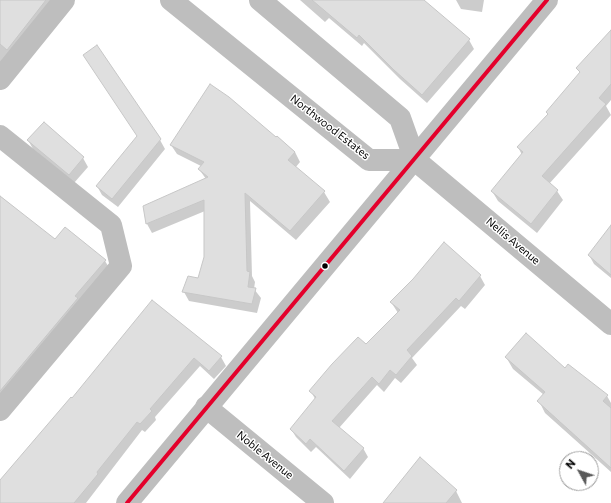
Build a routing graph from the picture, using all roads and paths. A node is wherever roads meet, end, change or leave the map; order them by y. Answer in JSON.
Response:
{"nodes":[{"id":1,"x":64,"y":0,"type":"edge"},
{"id":2,"x":171,"y":0,"type":"edge"},
{"id":3,"x":260,"y":0,"type":"edge"},
{"id":4,"x":547,"y":0,"type":"edge"},
{"id":5,"x":0,"y":78,"type":"edge"},
{"id":6,"x":0,"y":136,"type":"edge"},
{"id":7,"x":415,"y":160,"type":"junction"},
{"id":8,"x":611,"y":324,"type":"edge"},
{"id":9,"x":206,"y":407,"type":"junction"},
{"id":10,"x":0,"y":410,"type":"edge"},
{"id":11,"x":126,"y":503,"type":"edge"},
{"id":12,"x":323,"y":503,"type":"edge"}],
"edges":[{"from":1,"to":5,"type":"street"},
{"from":2,"to":7,"type":"street","name":"Northwood Estates"},
{"from":3,"to":7,"type":"street"},
{"from":4,"to":7,"type":"street"},
{"from":6,"to":10,"type":"street"},
{"from":7,"to":8,"type":"street","name":"Nellis Avenue"},
{"from":7,"to":9,"type":"street"},
{"from":9,"to":11,"type":"street"},
{"from":9,"to":12,"type":"street","name":"Noble Avenue"}]}
